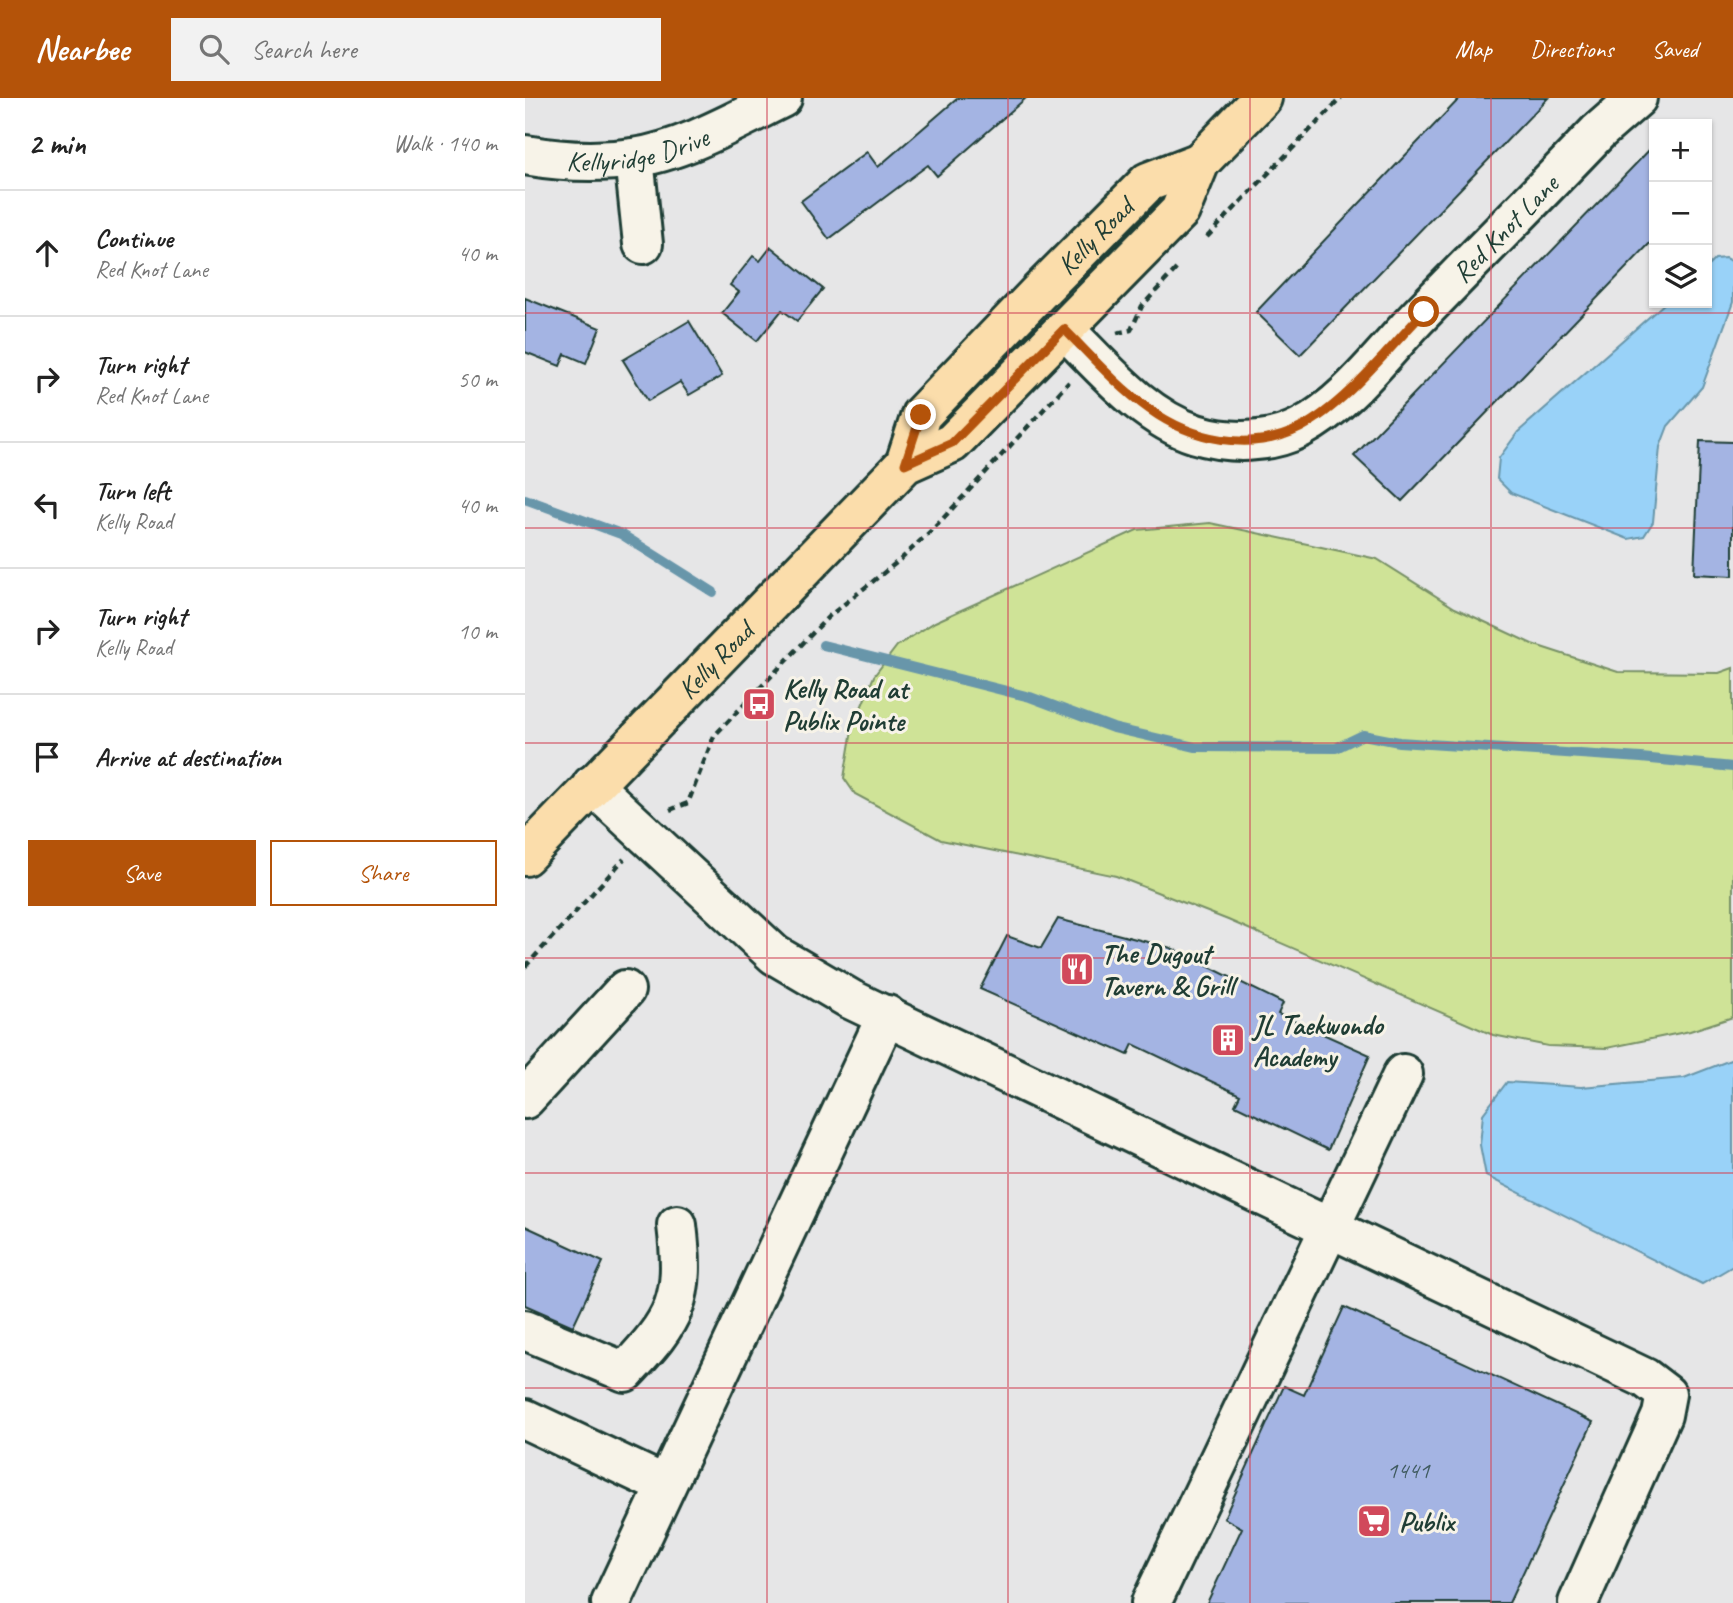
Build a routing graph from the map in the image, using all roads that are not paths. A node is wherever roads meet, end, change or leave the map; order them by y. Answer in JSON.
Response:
{"nodes":[{"id":1,"x":782,"y":98,"type":"edge"},
{"id":2,"x":1262,"y":98,"type":"edge"},
{"id":3,"x":1637,"y":98,"type":"edge"},
{"id":4,"x":525,"y":155,"type":"edge"},
{"id":5,"x":634,"y":158,"type":"junction"},
{"id":6,"x":1200,"y":162,"type":"junction"},
{"id":7,"x":643,"y":244,"type":"dead end"},
{"id":8,"x":1064,"y":329,"type":"junction"},
{"id":9,"x":905,"y":464,"type":"junction"},
{"id":10,"x":592,"y":785,"type":"junction"},
{"id":11,"x":525,"y":856,"type":"edge"},
{"id":12,"x":625,"y":990,"type":"dead end"},
{"id":13,"x":887,"y":1015,"type":"junction"},
{"id":14,"x":1403,"y":1074,"type":"dead end"},
{"id":15,"x":525,"y":1099,"type":"edge"},
{"id":16,"x":677,"y":1225,"type":"dead end"},
{"id":17,"x":1330,"y":1228,"type":"junction"},
{"id":18,"x":525,"y":1330,"type":"edge"},
{"id":19,"x":525,"y":1419,"type":"edge"},
{"id":20,"x":665,"y":1485,"type":"junction"},
{"id":21,"x":611,"y":1603,"type":"edge"},
{"id":22,"x":1151,"y":1603,"type":"edge"},
{"id":23,"x":1577,"y":1603,"type":"edge"}],
"edges":[{"from":1,"to":5,"type":"street","name":"Kellyridge Drive"},
{"from":2,"to":6,"type":"main road","name":"Kelly Road"},
{"from":3,"to":8,"type":"street","name":"Red Knot Lane"},
{"from":4,"to":5,"type":"street","name":"Kellyridge Drive"},
{"from":5,"to":7,"type":"street"},
{"from":6,"to":8,"type":"main road","name":"Kelly Road"},
{"from":6,"to":9,"type":"main road","name":"Kelly Road"},
{"from":8,"to":9,"type":"main road","name":"Kelly Road"},
{"from":9,"to":10,"type":"main road","name":"Kelly Road"},
{"from":10,"to":11,"type":"main road","name":"Kelly Road"},
{"from":10,"to":13,"type":"street"},
{"from":12,"to":15,"type":"street"},
{"from":13,"to":17,"type":"street"},
{"from":13,"to":20,"type":"street"},
{"from":14,"to":17,"type":"street"},
{"from":16,"to":18,"type":"street"},
{"from":17,"to":22,"type":"street"},
{"from":17,"to":23,"type":"street"},
{"from":19,"to":20,"type":"street"},
{"from":20,"to":21,"type":"street"}]}
